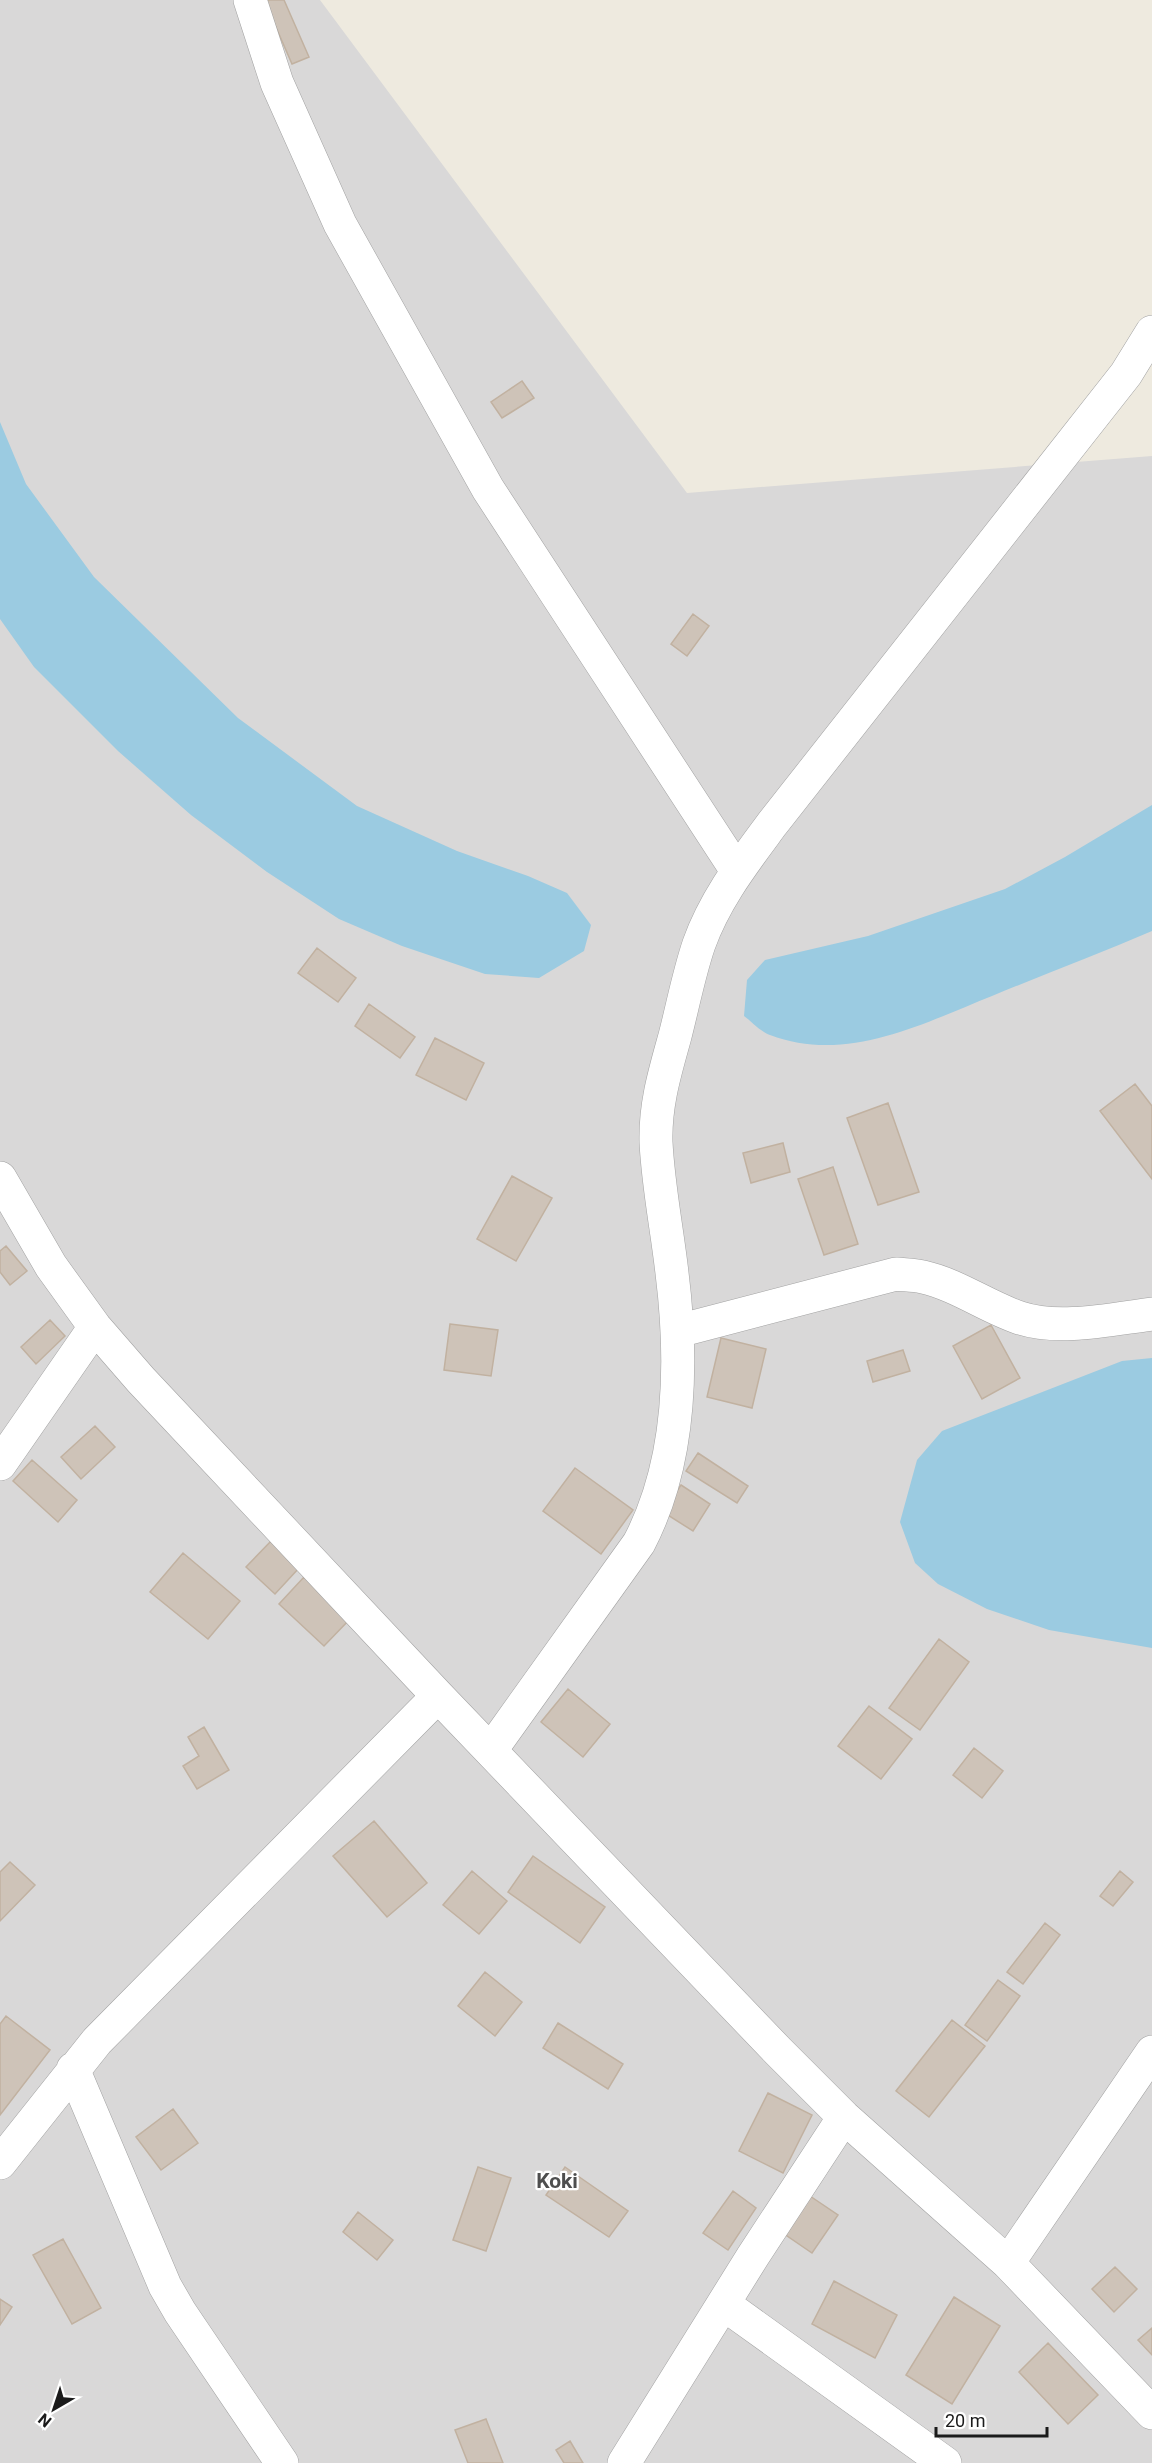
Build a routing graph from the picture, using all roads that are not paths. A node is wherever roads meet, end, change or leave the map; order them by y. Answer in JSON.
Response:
{"nodes":[{"id":1,"x":250,"y":0,"type":"edge"},
{"id":2,"x":1152,"y":332,"type":"edge"},
{"id":3,"x":737,"y":871,"type":"junction"},
{"id":4,"x":0,"y":1178,"type":"edge"},
{"id":5,"x":1152,"y":1314,"type":"edge"},
{"id":6,"x":95,"y":1327,"type":"junction"},
{"id":7,"x":678,"y":1331,"type":"junction"},
{"id":8,"x":0,"y":1464,"type":"edge"},
{"id":9,"x":438,"y":1696,"type":"junction"},
{"id":10,"x":491,"y":1750,"type":"junction"},
{"id":11,"x":1152,"y":2052,"type":"edge"},
{"id":12,"x":73,"y":2069,"type":"junction"},
{"id":13,"x":844,"y":2117,"type":"junction"},
{"id":14,"x":1,"y":2158,"type":"edge"},
{"id":15,"x":1008,"y":2263,"type":"junction"},
{"id":16,"x":725,"y":2305,"type":"junction"},
{"id":17,"x":1152,"y":2413,"type":"edge"},
{"id":18,"x":282,"y":2463,"type":"edge"},
{"id":19,"x":624,"y":2463,"type":"edge"},
{"id":20,"x":945,"y":2463,"type":"edge"}],
"edges":[{"from":1,"to":3,"type":"street"},
{"from":2,"to":3,"type":"street"},
{"from":3,"to":7,"type":"street"},
{"from":4,"to":6,"type":"street"},
{"from":5,"to":7,"type":"street"},
{"from":6,"to":8,"type":"street"},
{"from":6,"to":9,"type":"street"},
{"from":7,"to":10,"type":"street"},
{"from":9,"to":10,"type":"street"},
{"from":9,"to":12,"type":"street"},
{"from":10,"to":13,"type":"street"},
{"from":11,"to":15,"type":"street"},
{"from":12,"to":14,"type":"street"},
{"from":12,"to":18,"type":"street"},
{"from":13,"to":15,"type":"street"},
{"from":13,"to":16,"type":"street"},
{"from":15,"to":17,"type":"street"},
{"from":16,"to":19,"type":"street"},
{"from":16,"to":20,"type":"street"}]}
